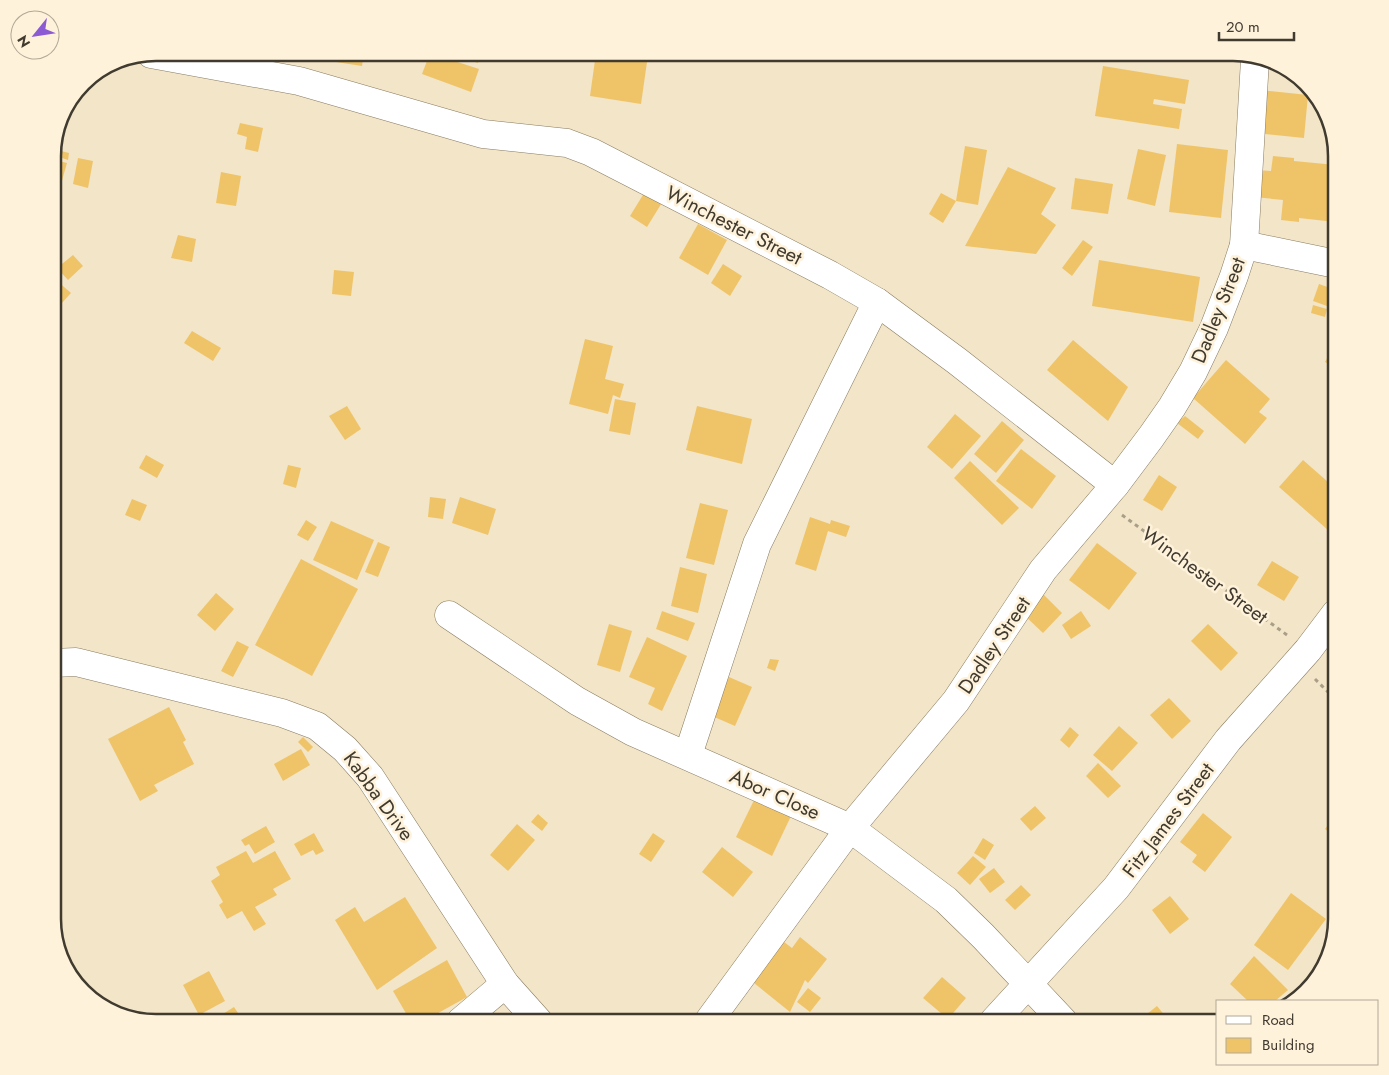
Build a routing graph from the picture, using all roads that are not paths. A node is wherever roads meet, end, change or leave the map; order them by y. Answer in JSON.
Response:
{"nodes":[{"id":1,"x":189,"y":61,"type":"edge"},
{"id":2,"x":1255,"y":64,"type":"edge"},
{"id":3,"x":1244,"y":245,"type":"junction"},
{"id":4,"x":1328,"y":262,"type":"edge"},
{"id":5,"x":877,"y":302,"type":"junction"},
{"id":6,"x":1108,"y":493,"type":"junction"},
{"id":7,"x":449,"y":615,"type":"dead end"},
{"id":8,"x":1328,"y":624,"type":"edge"},
{"id":9,"x":61,"y":663,"type":"edge"},
{"id":10,"x":688,"y":755,"type":"junction"},
{"id":11,"x":850,"y":828,"type":"junction"},
{"id":12,"x":505,"y":984,"type":"junction"},
{"id":13,"x":1027,"y":984,"type":"junction"},
{"id":14,"x":469,"y":1014,"type":"edge"},
{"id":15,"x":532,"y":1014,"type":"edge"},
{"id":16,"x":714,"y":1014,"type":"edge"},
{"id":17,"x":1000,"y":1014,"type":"edge"},
{"id":18,"x":1056,"y":1014,"type":"edge"}],
"edges":[{"from":1,"to":5,"type":"street","name":"Winchester Street"},
{"from":2,"to":3,"type":"street","name":"Dadley Street"},
{"from":3,"to":4,"type":"street"},
{"from":3,"to":6,"type":"street","name":"Dadley Street"},
{"from":5,"to":6,"type":"street","name":"Winchester Street"},
{"from":5,"to":10,"type":"street"},
{"from":6,"to":11,"type":"street","name":"Dadley Street"},
{"from":7,"to":10,"type":"street","name":"Abor Close"},
{"from":8,"to":13,"type":"street","name":"Fitz James Street"},
{"from":9,"to":12,"type":"street","name":"Kabba Drive"},
{"from":10,"to":11,"type":"street","name":"Abor Close"},
{"from":11,"to":13,"type":"street","name":"Abor Close"},
{"from":11,"to":16,"type":"street","name":"Dadley Street"},
{"from":12,"to":14,"type":"street"},
{"from":12,"to":15,"type":"street","name":"Kabba Drive"},
{"from":13,"to":17,"type":"street","name":"Fitz James Street"},
{"from":13,"to":18,"type":"street","name":"Abor Close"}]}
